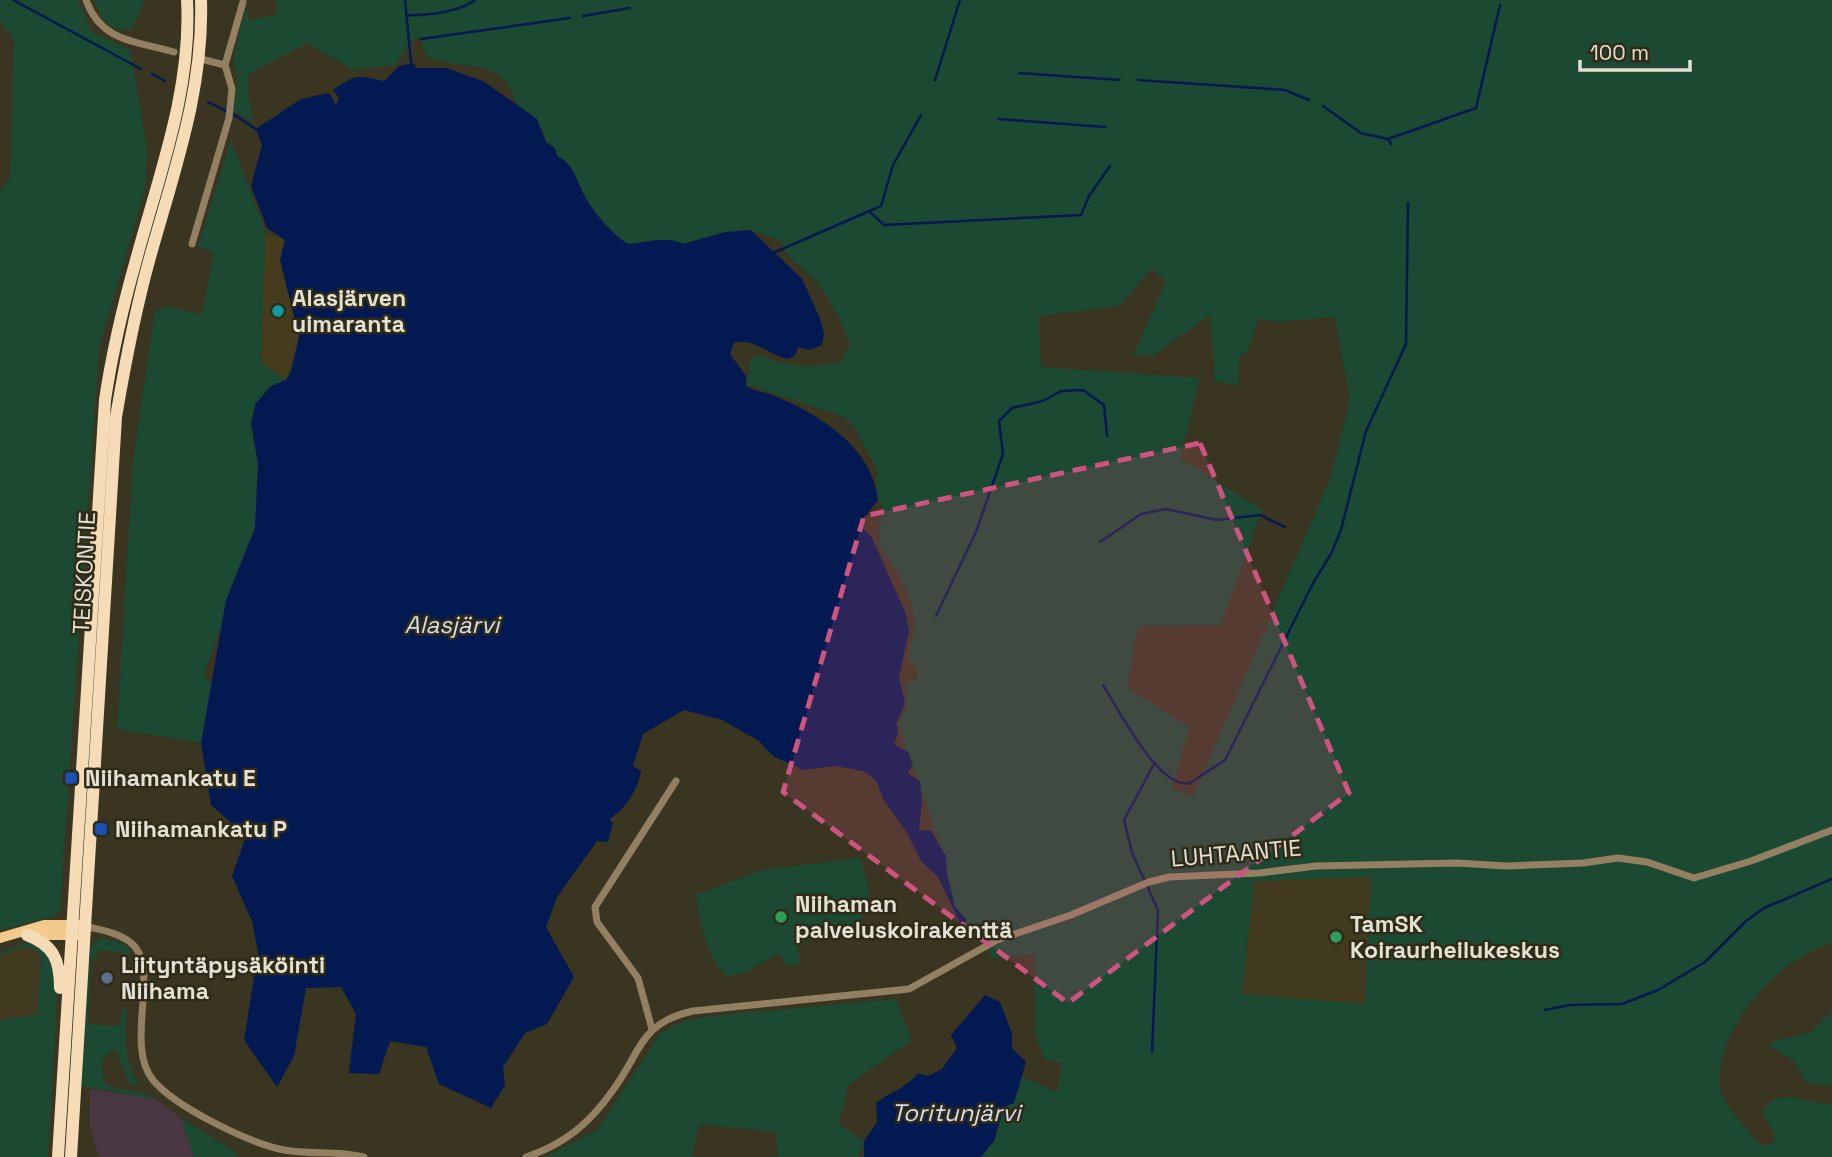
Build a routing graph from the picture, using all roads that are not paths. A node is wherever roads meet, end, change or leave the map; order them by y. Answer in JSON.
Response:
{"nodes":[{"id":1,"x":86,"y":0,"type":"edge"},
{"id":2,"x":187,"y":0,"type":"edge"},
{"id":3,"x":201,"y":0,"type":"edge"},
{"id":4,"x":243,"y":2,"type":"edge"},
{"id":5,"x":174,"y":52,"type":"dead end"},
{"id":6,"x":205,"y":60,"type":"dead end"},
{"id":7,"x":225,"y":65,"type":"junction"},
{"id":8,"x":192,"y":244,"type":"dead end"},
{"id":9,"x":676,"y":781,"type":"dead end"},
{"id":10,"x":1832,"y":830,"type":"edge"},
{"id":11,"x":78,"y":930,"type":"junction"},
{"id":12,"x":27,"y":935,"type":"junction"},
{"id":13,"x":2,"y":937,"type":"edge"},
{"id":14,"x":65,"y":1017,"type":"junction"},
{"id":15,"x":652,"y":1029,"type":"junction"},
{"id":16,"x":58,"y":1157,"type":"edge"},
{"id":17,"x":71,"y":1157,"type":"edge"},
{"id":18,"x":364,"y":1157,"type":"edge"},
{"id":19,"x":526,"y":1157,"type":"edge"}],
"edges":[{"from":1,"to":5,"type":"street"},
{"from":2,"to":11,"type":"highway","name":"TEISKONTIE"},
{"from":3,"to":11,"type":"highway","name":"TEISKONTIE"},
{"from":4,"to":7,"type":"street"},
{"from":6,"to":7,"type":"street"},
{"from":7,"to":8,"type":"street"},
{"from":9,"to":15,"type":"street"},
{"from":10,"to":15,"type":"street","name":"LUHTAANTIE"},
{"from":11,"to":12,"type":"main road"},
{"from":11,"to":13,"type":"main road"},
{"from":11,"to":14,"type":"highway","name":"TEISKONTIE"},
{"from":11,"to":17,"type":"highway","name":"TEISKONTIE"},
{"from":11,"to":18,"type":"street"},
{"from":12,"to":13,"type":"main road"},
{"from":12,"to":14,"type":"highway"},
{"from":14,"to":16,"type":"highway","name":"TEISKONTIE"},
{"from":15,"to":19,"type":"street"}]}
